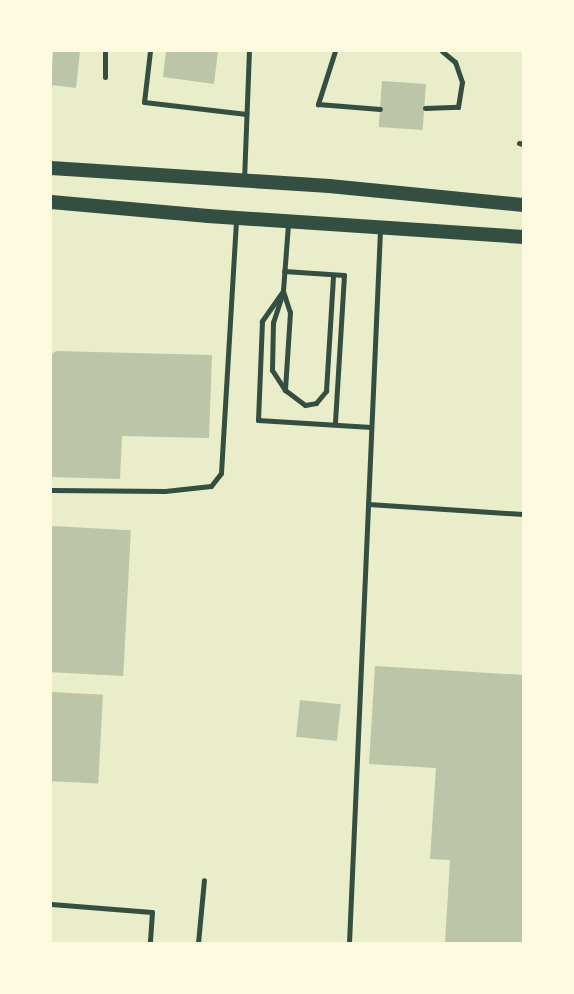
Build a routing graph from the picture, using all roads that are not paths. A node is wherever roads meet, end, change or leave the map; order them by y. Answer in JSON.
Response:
{"nodes":[{"id":1,"x":105,"y":51,"type":"edge"},
{"id":2,"x":150,"y":51,"type":"edge"},
{"id":3,"x":249,"y":51,"type":"edge"},
{"id":4,"x":335,"y":51,"type":"edge"},
{"id":5,"x":442,"y":51,"type":"edge"},
{"id":6,"x":105,"y":77,"type":"dead end"},
{"id":7,"x":425,"y":108,"type":"dead end"},
{"id":8,"x":380,"y":110,"type":"dead end"},
{"id":9,"x":246,"y":114,"type":"junction"},
{"id":10,"x":51,"y":167,"type":"edge"},
{"id":11,"x":244,"y":180,"type":"junction"},
{"id":12,"x":51,"y":202,"type":"edge"},
{"id":13,"x":523,"y":205,"type":"edge"},
{"id":14,"x":236,"y":218,"type":"junction"},
{"id":15,"x":288,"y":221,"type":"junction"},
{"id":16,"x":380,"y":226,"type":"junction"},
{"id":17,"x":523,"y":237,"type":"edge"},
{"id":18,"x":284,"y":271,"type":"junction"},
{"id":19,"x":333,"y":275,"type":"junction"},
{"id":20,"x":283,"y":291,"type":"junction"},
{"id":21,"x":285,"y":390,"type":"junction"},
{"id":22,"x":335,"y":424,"type":"junction"},
{"id":23,"x":371,"y":427,"type":"junction"},
{"id":24,"x":51,"y":490,"type":"edge"},
{"id":25,"x":368,"y":504,"type":"junction"},
{"id":26,"x":523,"y":514,"type":"edge"},
{"id":27,"x":204,"y":880,"type":"dead end"},
{"id":28,"x":51,"y":904,"type":"edge"},
{"id":29,"x":150,"y":943,"type":"edge"},
{"id":30,"x":198,"y":943,"type":"edge"},
{"id":31,"x":349,"y":943,"type":"edge"}],
"edges":[{"from":1,"to":6,"type":"lane"},
{"from":2,"to":9,"type":"lane"},
{"from":3,"to":9,"type":"lane"},
{"from":4,"to":8,"type":"lane"},
{"from":5,"to":7,"type":"lane"},
{"from":9,"to":11,"type":"lane"},
{"from":10,"to":11,"type":"main road"},
{"from":11,"to":13,"type":"main road"},
{"from":12,"to":14,"type":"main road"},
{"from":14,"to":15,"type":"main road"},
{"from":14,"to":24,"type":"lane"},
{"from":15,"to":16,"type":"main road"},
{"from":15,"to":18,"type":"lane"},
{"from":16,"to":17,"type":"main road"},
{"from":16,"to":23,"type":"lane"},
{"from":18,"to":19,"type":"lane"},
{"from":18,"to":20,"type":"lane"},
{"from":19,"to":21,"type":"lane"},
{"from":19,"to":22,"type":"lane"},
{"from":20,"to":21,"type":"lane"},
{"from":20,"to":21,"type":"lane"},
{"from":20,"to":22,"type":"lane"},
{"from":22,"to":23,"type":"lane"},
{"from":23,"to":25,"type":"lane"},
{"from":25,"to":26,"type":"lane"},
{"from":25,"to":31,"type":"lane"},
{"from":27,"to":30,"type":"lane"},
{"from":28,"to":29,"type":"lane"}]}
